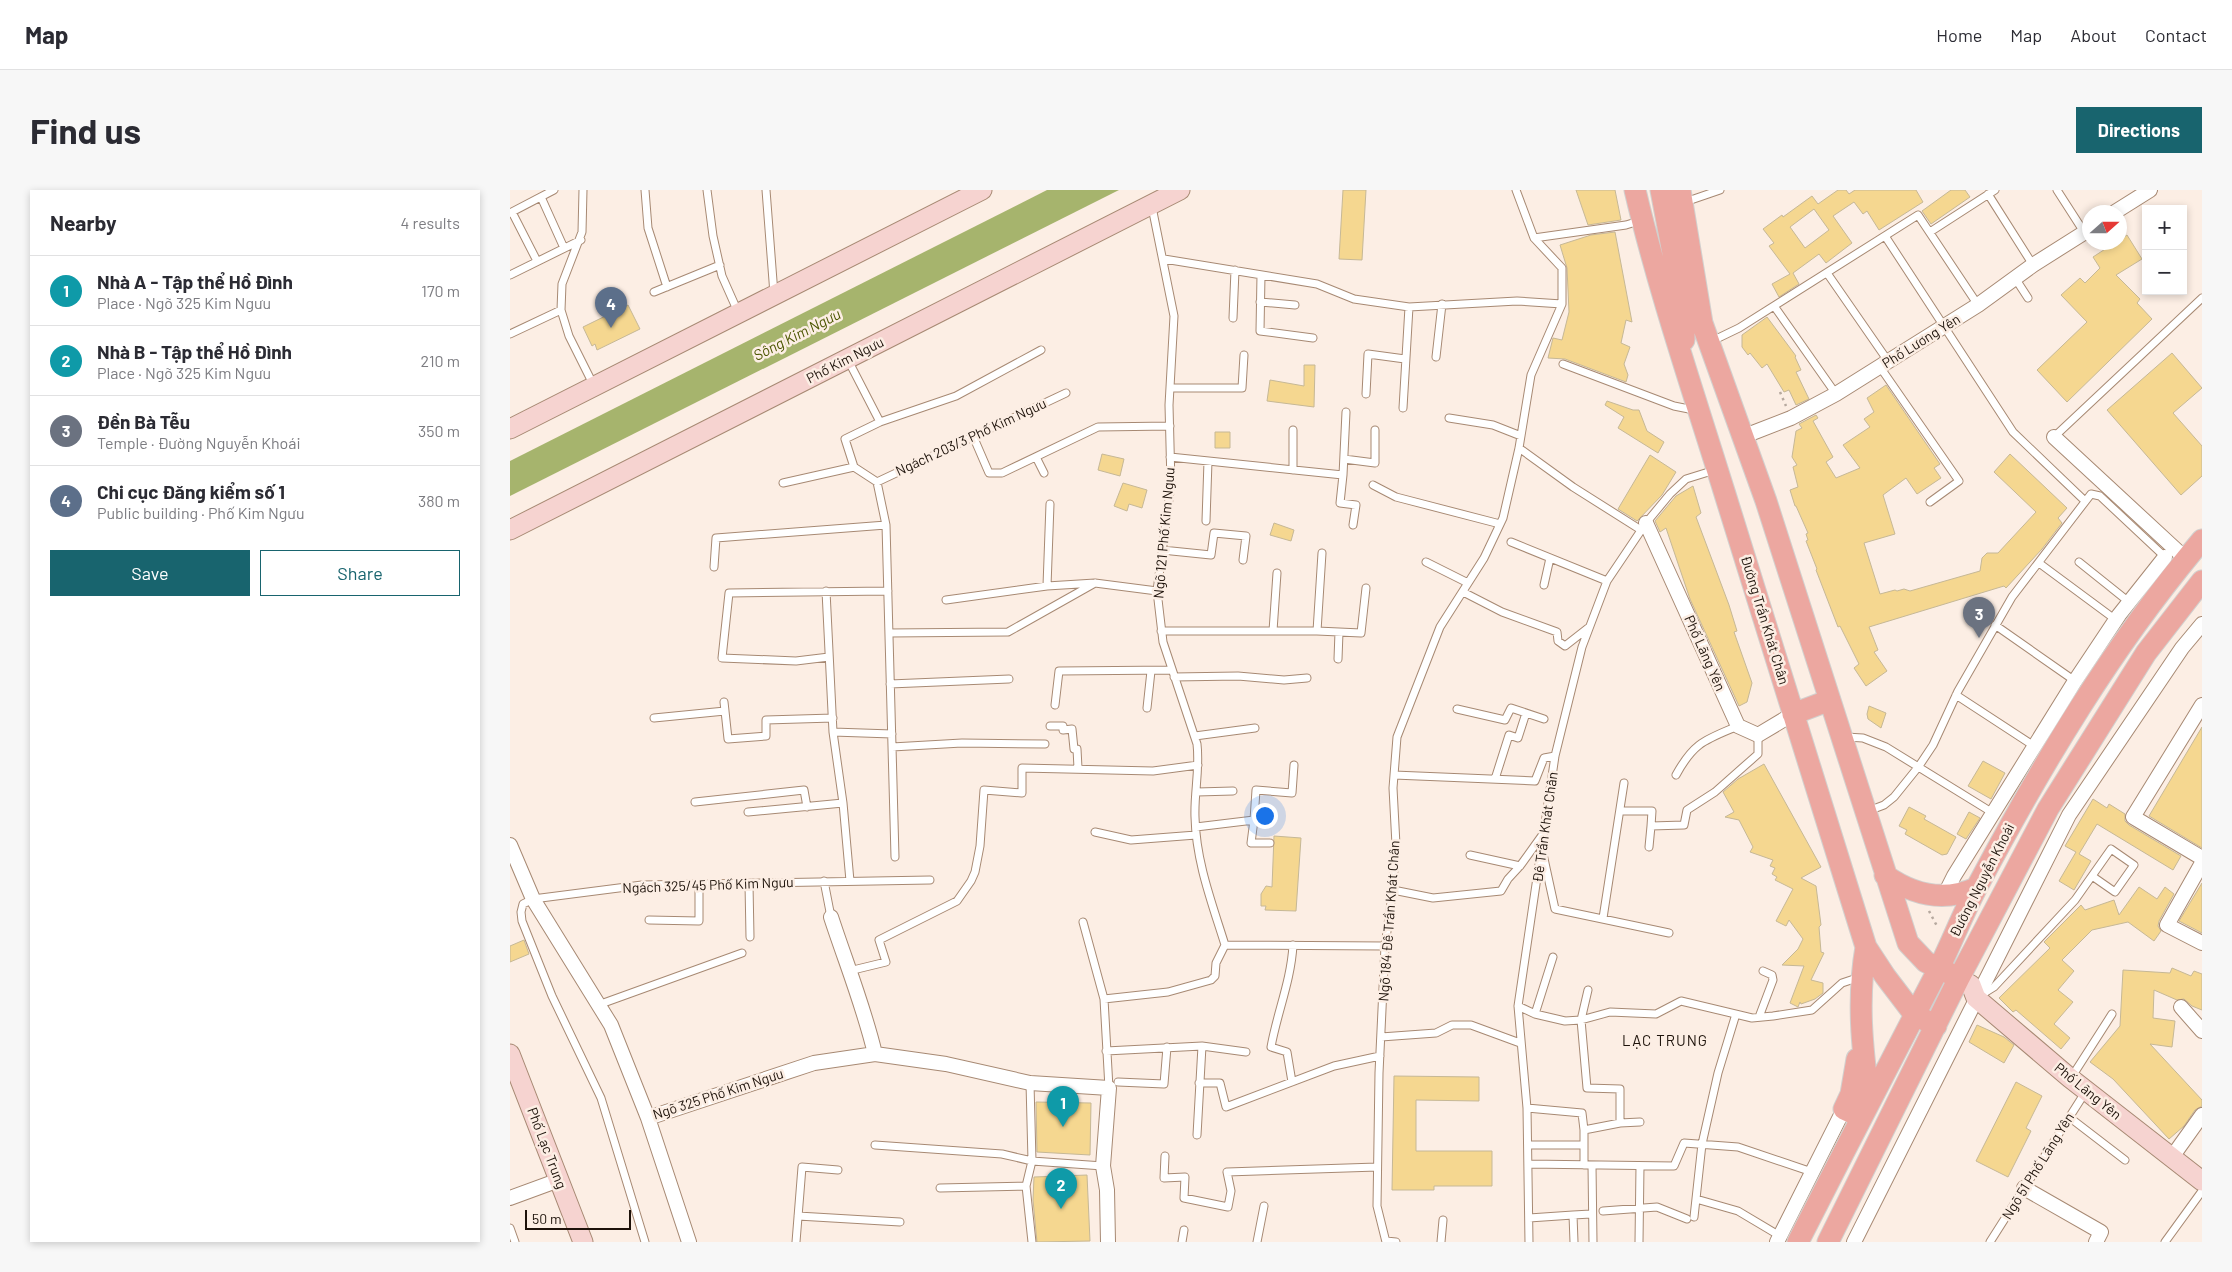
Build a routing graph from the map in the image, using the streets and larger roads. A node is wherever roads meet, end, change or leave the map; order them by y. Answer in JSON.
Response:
{"nodes":[{"id":1,"x":982,"y":190,"type":"edge"},
{"id":2,"x":1180,"y":190,"type":"edge"},
{"id":3,"x":1635,"y":190,"type":"edge"},
{"id":4,"x":1661,"y":190,"type":"edge"},
{"id":5,"x":2144,"y":192,"type":"edge"},
{"id":6,"x":1681,"y":196,"type":"edge"},
{"id":7,"x":2125,"y":205,"type":"edge"},
{"id":8,"x":2082,"y":234,"type":"edge"},
{"id":9,"x":1673,"y":249,"type":"junction"},
{"id":10,"x":1705,"y":332,"type":"junction"},
{"id":11,"x":1684,"y":362,"type":"junction"},
{"id":12,"x":510,"y":429,"type":"edge"},
{"id":13,"x":1742,"y":437,"type":"junction"},
{"id":14,"x":2054,"y":437,"type":"road end"},
{"id":15,"x":1643,"y":526,"type":"road end"},
{"id":16,"x":510,"y":530,"type":"edge"},
{"id":17,"x":2202,"y":540,"type":"edge"},
{"id":18,"x":2165,"y":557,"type":"road end"},
{"id":19,"x":2186,"y":559,"type":"junction"},
{"id":20,"x":2202,"y":581,"type":"edge"},
{"id":21,"x":2202,"y":624,"type":"edge"},
{"id":22,"x":1830,"y":700,"type":"junction"},
{"id":23,"x":2202,"y":705,"type":"edge"},
{"id":24,"x":1793,"y":714,"type":"junction"},
{"id":25,"x":510,"y":845,"type":"edge"},
{"id":26,"x":2202,"y":858,"type":"edge"},
{"id":27,"x":2202,"y":863,"type":"edge"},
{"id":28,"x":1885,"y":875,"type":"junction"},
{"id":29,"x":1976,"y":888,"type":"junction"},
{"id":30,"x":1944,"y":896,"type":"junction"},
{"id":31,"x":831,"y":917,"type":"road end"},
{"id":32,"x":2202,"y":943,"type":"edge"},
{"id":33,"x":1866,"y":947,"type":"junction"},
{"id":34,"x":1938,"y":969,"type":"junction"},
{"id":35,"x":1956,"y":985,"type":"junction"},
{"id":36,"x":1976,"y":998,"type":"junction"},
{"id":37,"x":2180,"y":1007,"type":"dead end"},
{"id":38,"x":1914,"y":1014,"type":"junction"},
{"id":39,"x":1936,"y":1026,"type":"junction"},
{"id":40,"x":2202,"y":1031,"type":"edge"},
{"id":41,"x":510,"y":1054,"type":"edge"},
{"id":42,"x":875,"y":1054,"type":"junction"},
{"id":43,"x":1858,"y":1109,"type":"junction"},
{"id":44,"x":2202,"y":1115,"type":"edge"},
{"id":45,"x":648,"y":1118,"type":"junction"},
{"id":46,"x":2172,"y":1157,"type":"junction"},
{"id":47,"x":559,"y":1180,"type":"junction"},
{"id":48,"x":2202,"y":1181,"type":"edge"},
{"id":49,"x":2024,"y":1188,"type":"road end"},
{"id":50,"x":510,"y":1198,"type":"edge"},
{"id":51,"x":1785,"y":1240,"type":"edge"},
{"id":52,"x":583,"y":1242,"type":"edge"},
{"id":53,"x":689,"y":1242,"type":"edge"},
{"id":54,"x":1108,"y":1242,"type":"edge"},
{"id":55,"x":1828,"y":1242,"type":"edge"},
{"id":56,"x":1854,"y":1242,"type":"edge"},
{"id":57,"x":2096,"y":1242,"type":"edge"}],
"edges":[{"from":1,"to":12,"type":"main road"},
{"from":2,"to":16,"type":"main road","name":"Phố Kim Ngưu"},
{"from":3,"to":11,"type":"main road","name":"Đường Trần Khát Chân"},
{"from":4,"to":9,"type":"main road"},
{"from":5,"to":7,"type":"street"},
{"from":6,"to":10,"type":"main road"},
{"from":8,"to":13,"type":"street","name":"Phố Lương Yên"},
{"from":9,"to":10,"type":"main road"},
{"from":9,"to":11,"type":"main road"},
{"from":10,"to":13,"type":"main road"},
{"from":11,"to":24,"type":"main road","name":"Đường Trần Khát Chân"},
{"from":13,"to":22,"type":"main road"},
{"from":14,"to":19,"type":"street"},
{"from":15,"to":24,"type":"street","name":"Phố Lãng Yên"},
{"from":17,"to":19,"type":"main road","name":"Đường Nguyễn Khoái"},
{"from":18,"to":30,"type":"street","name":"Đường Nguyễn Khoái"},
{"from":19,"to":29,"type":"main road","name":"Đường Nguyễn Khoái"},
{"from":20,"to":35,"type":"main road","name":"Đường Nguyễn Khoái"},
{"from":21,"to":36,"type":"street"},
{"from":22,"to":24,"type":"main road"},
{"from":22,"to":28,"type":"main road"},
{"from":23,"to":26,"type":"street"},
{"from":24,"to":33,"type":"main road","name":"Đường Trần Khát Chân"},
{"from":25,"to":45,"type":"street","name":"Ngõ 325 Phố Kim Ngưu"},
{"from":27,"to":32,"type":"street"},
{"from":28,"to":30,"type":"main road"},
{"from":28,"to":34,"type":"main road"},
{"from":29,"to":30,"type":"main road"},
{"from":29,"to":34,"type":"main road","name":"Đường Nguyễn Khoái"},
{"from":31,"to":42,"type":"street"},
{"from":33,"to":38,"type":"main road","name":"Đường Trần Khát Chân"},
{"from":33,"to":43,"type":"main road"},
{"from":34,"to":35,"type":"main road"},
{"from":34,"to":38,"type":"main road","name":"Đường Nguyễn Khoái"},
{"from":35,"to":36,"type":"main road","name":"Phố Lãng Yên"},
{"from":35,"to":39,"type":"main road","name":"Đường Nguyễn Khoái"},
{"from":36,"to":46,"type":"main road","name":"Phố Lãng Yên"},
{"from":36,"to":56,"type":"street"},
{"from":37,"to":40,"type":"street"},
{"from":38,"to":39,"type":"main road","name":"Đường Trần Khát Chân"},
{"from":38,"to":43,"type":"main road","name":"Đường Nguyễn Khoái"},
{"from":39,"to":55,"type":"main road","name":"Đường Nguyễn Khoái"},
{"from":41,"to":47,"type":"main road","name":"Phố Lạc Trung"},
{"from":42,"to":45,"type":"street","name":"Ngõ 325 Phố Kim Ngưu"},
{"from":42,"to":54,"type":"street","name":"Ngõ 325 Phố Kim Ngưu"},
{"from":43,"to":51,"type":"main road","name":"Đường Nguyễn Khoái"},
{"from":43,"to":51,"type":"street","name":"Đường Nguyễn Khoái"},
{"from":44,"to":46,"type":"street"},
{"from":45,"to":53,"type":"street"},
{"from":46,"to":48,"type":"main road","name":"Phố Lãng Yên"},
{"from":47,"to":50,"type":"street"},
{"from":47,"to":52,"type":"main road","name":"Phố Lạc Trung"},
{"from":49,"to":57,"type":"street"}]}
